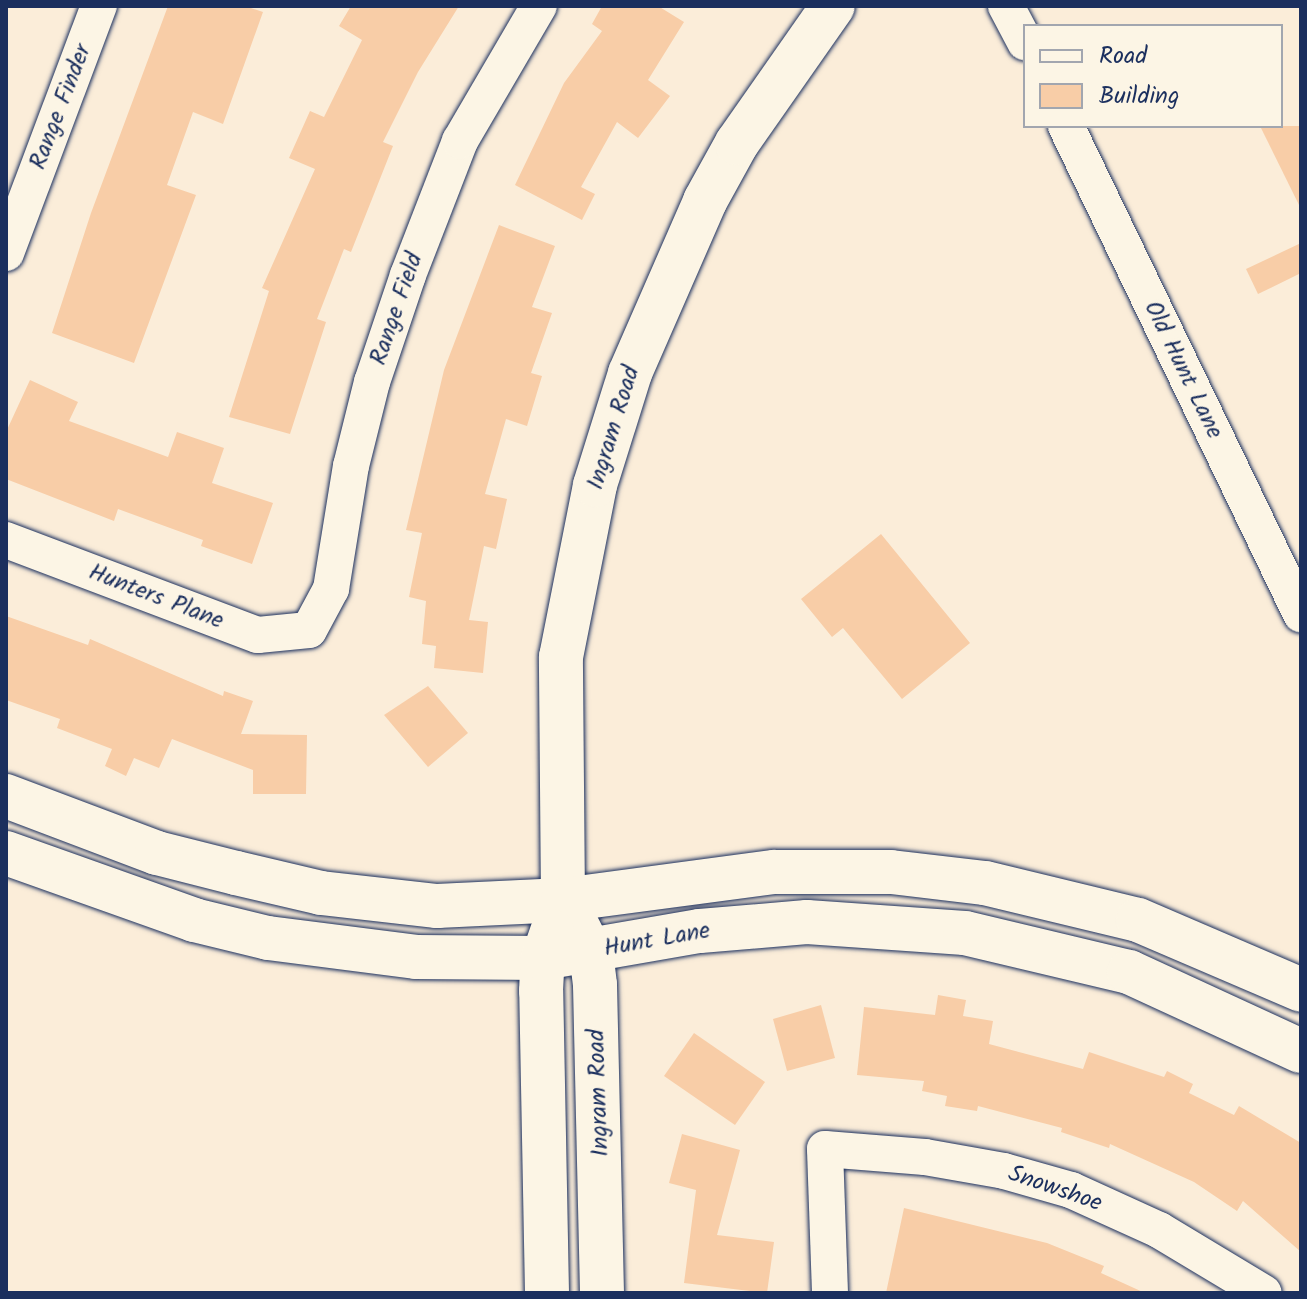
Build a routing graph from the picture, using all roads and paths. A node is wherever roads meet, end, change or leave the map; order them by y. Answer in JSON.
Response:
{"nodes":[{"id":1,"x":99,"y":6,"type":"edge"},
{"id":2,"x":539,"y":6,"type":"edge"},
{"id":3,"x":833,"y":6,"type":"edge"},
{"id":4,"x":1006,"y":6,"type":"edge"},
{"id":5,"x":1023,"y":38,"type":"edge"},
{"id":6,"x":1067,"y":128,"type":"edge"},
{"id":7,"x":6,"y":253,"type":"edge"},
{"id":8,"x":6,"y":540,"type":"edge"},
{"id":9,"x":1301,"y":614,"type":"edge"},
{"id":10,"x":309,"y":630,"type":"joint"},
{"id":11,"x":6,"y":796,"type":"edge"},
{"id":12,"x":6,"y":853,"type":"edge"},
{"id":13,"x":563,"y":900,"type":"junction"},
{"id":14,"x":591,"y":952,"type":"junction"},
{"id":15,"x":543,"y":958,"type":"junction"},
{"id":16,"x":1301,"y":990,"type":"edge"},
{"id":17,"x":1301,"y":1051,"type":"edge"},
{"id":18,"x":547,"y":1293,"type":"edge"},
{"id":19,"x":602,"y":1293,"type":"edge"},
{"id":20,"x":830,"y":1293,"type":"edge"},
{"id":21,"x":1264,"y":1293,"type":"edge"}],
"edges":[{"from":1,"to":7,"type":"street","name":"Range Finder"},
{"from":2,"to":10,"type":"street","name":"Range Field"},
{"from":3,"to":13,"type":"main road","name":"Ingram Road"},
{"from":4,"to":5,"type":"street"},
{"from":6,"to":9,"type":"street","name":"Old Hunt Lane"},
{"from":8,"to":10,"type":"street","name":"Hunters Plane"},
{"from":11,"to":13,"type":"main road"},
{"from":12,"to":15,"type":"main road","name":"Hunt Lane"},
{"from":13,"to":14,"type":"main road","name":"Ingram Road"},
{"from":13,"to":15,"type":"main road","name":"Ingram Road"},
{"from":13,"to":16,"type":"main road"},
{"from":14,"to":15,"type":"main road","name":"Hunt Lane"},
{"from":14,"to":17,"type":"main road","name":"Hunt Lane"},
{"from":14,"to":19,"type":"main road","name":"Ingram Road"},
{"from":15,"to":18,"type":"main road","name":"Ingram Road"},
{"from":20,"to":21,"type":"street","name":"Snowshoe"}]}
